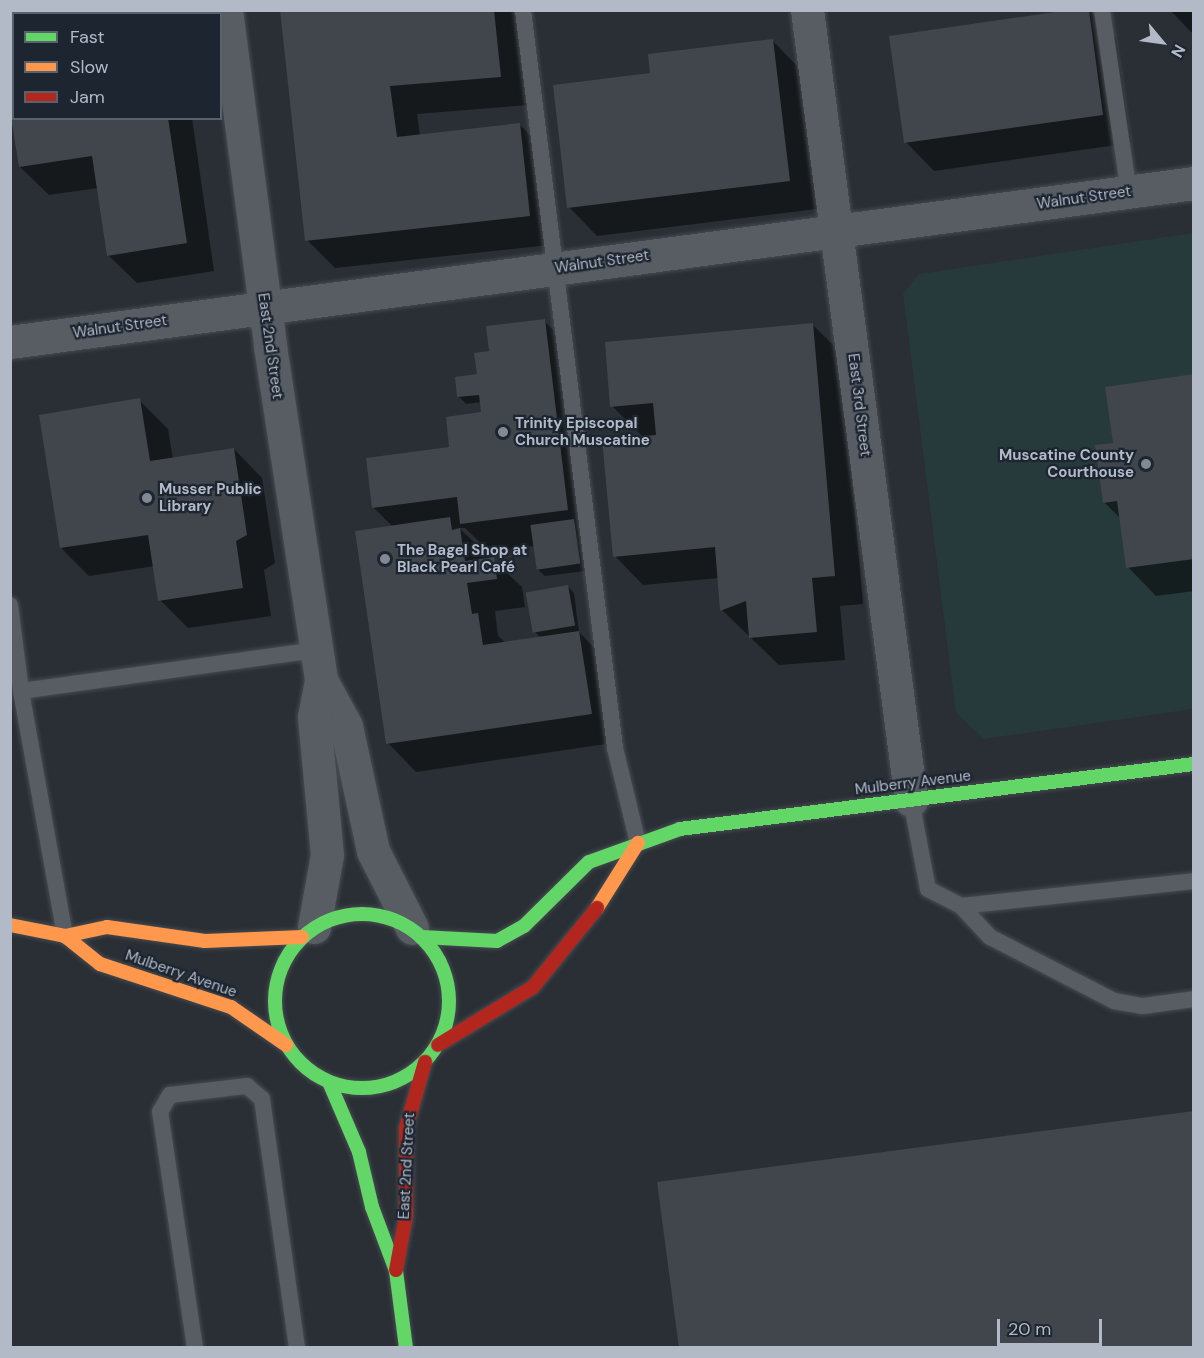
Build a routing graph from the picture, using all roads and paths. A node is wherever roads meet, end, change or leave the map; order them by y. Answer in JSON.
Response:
{"nodes":[{"id":1,"x":226,"y":10,"type":"edge"},
{"id":2,"x":524,"y":10,"type":"edge"},
{"id":3,"x":807,"y":10,"type":"edge"},
{"id":4,"x":1102,"y":10,"type":"edge"},
{"id":5,"x":1194,"y":183,"type":"edge"},
{"id":6,"x":1129,"y":192,"type":"junction"},
{"id":7,"x":837,"y":231,"type":"junction"},
{"id":8,"x":553,"y":269,"type":"junction"},
{"id":9,"x":265,"y":308,"type":"junction"},
{"id":10,"x":10,"y":342,"type":"edge"},
{"id":11,"x":10,"y":605,"type":"edge"},
{"id":12,"x":319,"y":665,"type":"junction"},
{"id":13,"x":21,"y":691,"type":"junction"},
{"id":14,"x":1194,"y":764,"type":"edge"},
{"id":15,"x":911,"y":800,"type":"junction"},
{"id":16,"x":638,"y":843,"type":"junction"},
{"id":17,"x":1194,"y":881,"type":"edge"},
{"id":18,"x":961,"y":906,"type":"junction"},
{"id":19,"x":10,"y":925,"type":"edge"},
{"id":20,"x":308,"y":932,"type":"junction"},
{"id":21,"x":417,"y":932,"type":"junction"},
{"id":22,"x":65,"y":936,"type":"junction"},
{"id":23,"x":1194,"y":999,"type":"edge"},
{"id":24,"x":438,"y":1044,"type":"junction"},
{"id":25,"x":286,"y":1045,"type":"junction"},
{"id":26,"x":425,"y":1062,"type":"junction"},
{"id":27,"x":329,"y":1082,"type":"junction"},
{"id":28,"x":396,"y":1271,"type":"junction"},
{"id":29,"x":195,"y":1347,"type":"edge"},
{"id":30,"x":297,"y":1347,"type":"edge"},
{"id":31,"x":406,"y":1347,"type":"edge"}],
"edges":[{"from":1,"to":9,"type":"street","name":"East 2nd Street"},
{"from":2,"to":8,"type":"lane"},
{"from":3,"to":7,"type":"street","name":"East 3rd Street"},
{"from":4,"to":6,"type":"lane"},
{"from":5,"to":6,"type":"street","name":"Walnut Street"},
{"from":6,"to":7,"type":"street","name":"Walnut Street"},
{"from":7,"to":8,"type":"street","name":"Walnut Street"},
{"from":7,"to":15,"type":"street","name":"East 3rd Street"},
{"from":8,"to":9,"type":"street","name":"Walnut Street"},
{"from":8,"to":16,"type":"lane"},
{"from":9,"to":10,"type":"street","name":"Walnut Street"},
{"from":9,"to":12,"type":"street","name":"East 2nd Street"},
{"from":11,"to":13,"type":"lane"},
{"from":12,"to":13,"type":"lane"},
{"from":12,"to":20,"type":"street","name":"East 2nd Street"},
{"from":12,"to":21,"type":"street","name":"East 2nd Street"},
{"from":13,"to":22,"type":"lane"},
{"from":14,"to":15,"type":"main road","name":"Mulberry Avenue"},
{"from":15,"to":16,"type":"main road","name":"Mulberry Avenue"},
{"from":15,"to":18,"type":"lane"},
{"from":16,"to":21,"type":"main road","name":"Mulberry Avenue"},
{"from":16,"to":24,"type":"main road"},
{"from":17,"to":18,"type":"lane"},
{"from":18,"to":23,"type":"lane"},
{"from":19,"to":22,"type":"main road","name":"Mulberry Avenue"},
{"from":20,"to":21,"type":"main road"},
{"from":20,"to":22,"type":"main road","name":"Mulberry Avenue"},
{"from":20,"to":25,"type":"main road"},
{"from":21,"to":24,"type":"main road"},
{"from":22,"to":25,"type":"main road","name":"Mulberry Avenue"},
{"from":24,"to":26,"type":"main road"},
{"from":25,"to":27,"type":"main road"},
{"from":26,"to":27,"type":"main road"},
{"from":26,"to":28,"type":"main road","name":"East 2nd Street"},
{"from":27,"to":28,"type":"main road","name":"East 2nd Street"},
{"from":28,"to":31,"type":"main road","name":"East 2nd Street"},
{"from":29,"to":30,"type":"lane"}]}
